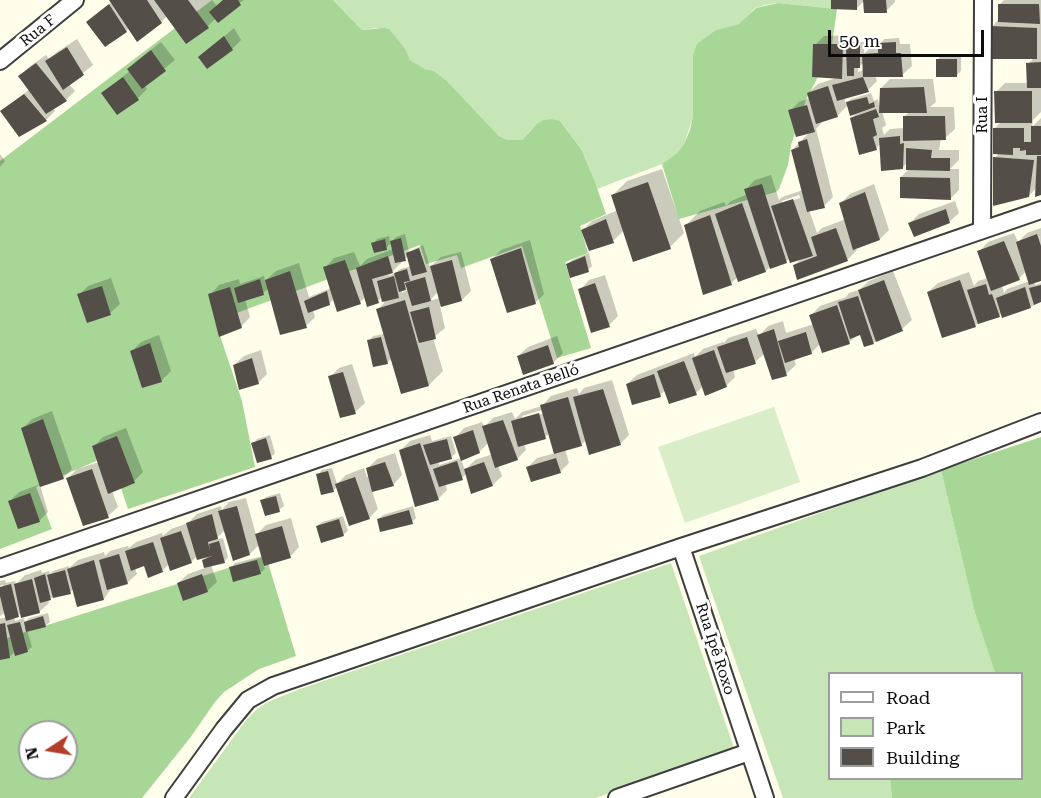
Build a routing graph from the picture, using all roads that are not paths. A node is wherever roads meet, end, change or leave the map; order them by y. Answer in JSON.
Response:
{"nodes":[{"id":1,"x":75,"y":0,"type":"edge"},
{"id":2,"x":983,"y":0,"type":"edge"},
{"id":3,"x":0,"y":61,"type":"edge"},
{"id":4,"x":1041,"y":210,"type":"edge"},
{"id":5,"x":982,"y":230,"type":"junction"},
{"id":6,"x":1041,"y":422,"type":"edge"},
{"id":7,"x":681,"y":547,"type":"junction"},
{"id":8,"x":0,"y":568,"type":"edge"},
{"id":9,"x":749,"y":752,"type":"junction"},
{"id":10,"x":174,"y":798,"type":"edge"},
{"id":11,"x":617,"y":798,"type":"edge"},
{"id":12,"x":765,"y":798,"type":"edge"}],
"edges":[{"from":1,"to":3,"type":"street","name":"Rua F"},
{"from":2,"to":5,"type":"street","name":"Rua I"},
{"from":4,"to":5,"type":"street","name":"Rua Renata Belló"},
{"from":5,"to":8,"type":"street","name":"Rua Renata Belló"},
{"from":6,"to":7,"type":"street"},
{"from":7,"to":9,"type":"street","name":"Rua Ipê Roxo"},
{"from":7,"to":10,"type":"street"},
{"from":9,"to":11,"type":"street"},
{"from":9,"to":12,"type":"street","name":"Rua Ipê Roxo"}]}
